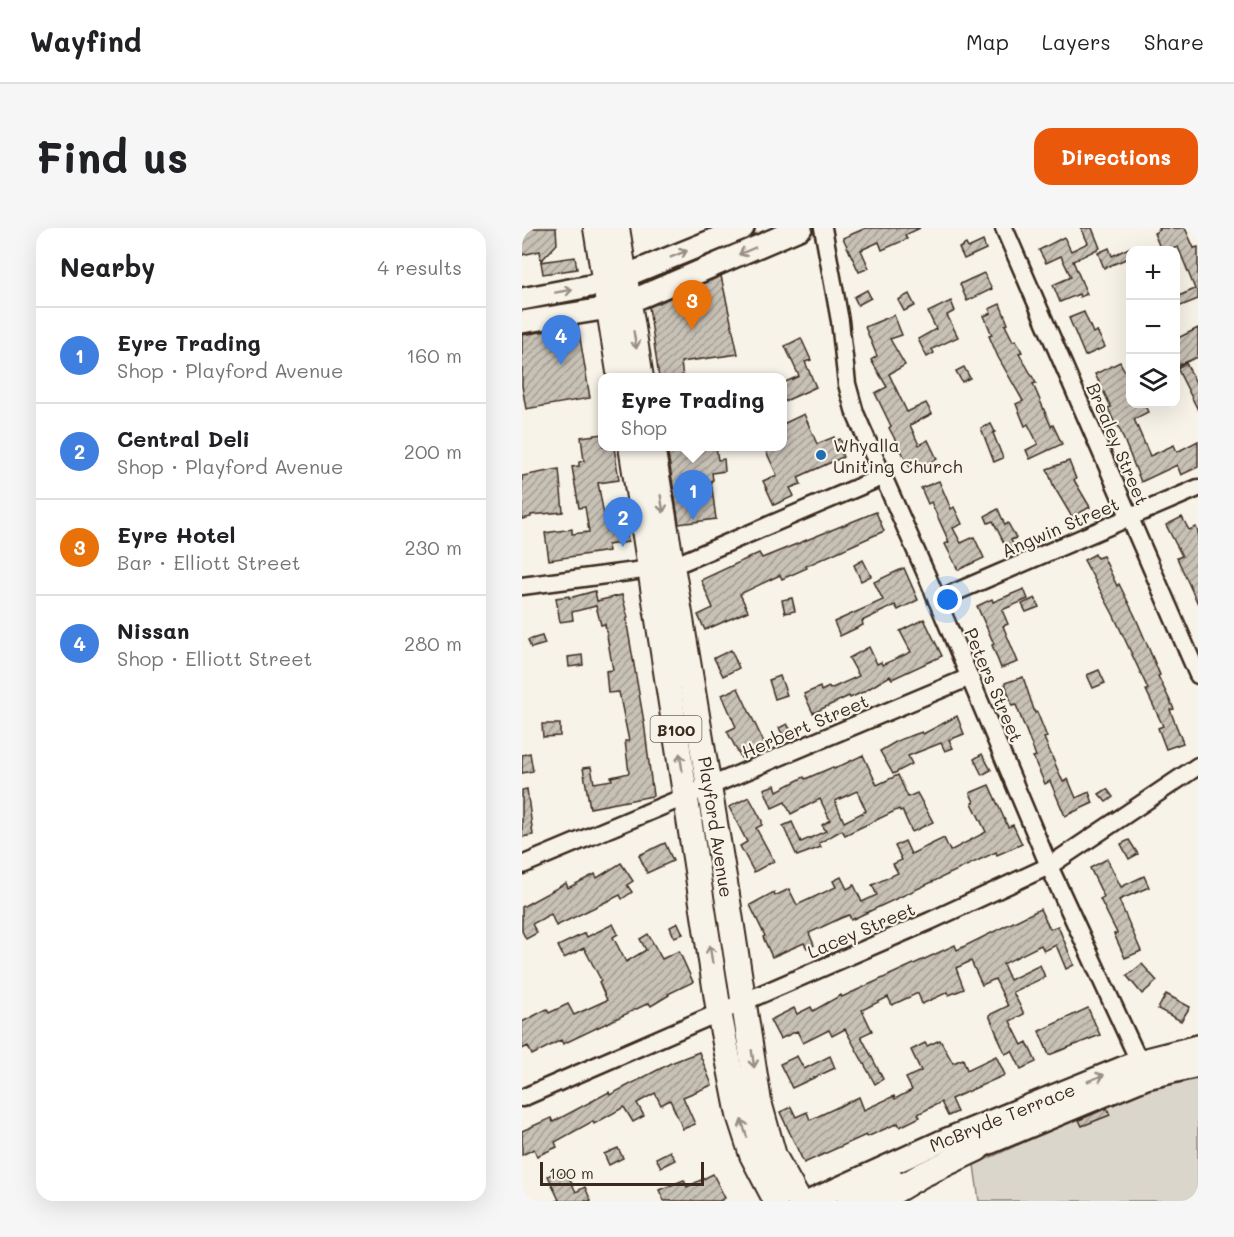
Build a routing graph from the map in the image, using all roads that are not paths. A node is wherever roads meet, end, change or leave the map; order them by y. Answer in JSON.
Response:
{"nodes":[{"id":1,"x":596,"y":228,"type":"edge"},
{"id":2,"x":617,"y":228,"type":"edge"},
{"id":3,"x":743,"y":228,"type":"edge"},
{"id":4,"x":801,"y":228,"type":"edge"},
{"id":5,"x":823,"y":228,"type":"edge"},
{"id":6,"x":1004,"y":228,"type":"edge"},
{"id":7,"x":615,"y":279,"type":"junction"},
{"id":8,"x":522,"y":299,"type":"edge"},
{"id":9,"x":619,"y":305,"type":"junction"},
{"id":10,"x":522,"y":322,"type":"edge"},
{"id":11,"x":620,"y":373,"type":"edge"},
{"id":12,"x":639,"y":373,"type":"edge"},
{"id":13,"x":632,"y":451,"type":"edge"},
{"id":14,"x":652,"y":451,"type":"edge"},
{"id":15,"x":882,"y":477,"type":"junction"},
{"id":16,"x":1198,"y":488,"type":"edge"},
{"id":17,"x":1130,"y":519,"type":"junction"},
{"id":18,"x":661,"y":567,"type":"junction"},
{"id":19,"x":522,"y":586,"type":"edge"},
{"id":20,"x":937,"y":600,"type":"junction"},
{"id":21,"x":1198,"y":675,"type":"edge"},
{"id":22,"x":970,"y":677,"type":"junction"},
{"id":23,"x":1198,"y":766,"type":"edge"},
{"id":24,"x":710,"y":787,"type":"junction"},
{"id":25,"x":687,"y":796,"type":"junction"},
{"id":26,"x":522,"y":866,"type":"edge"},
{"id":27,"x":1049,"y":866,"type":"junction"},
{"id":28,"x":744,"y":1001,"type":"junction"},
{"id":29,"x":720,"y":1012,"type":"junction"},
{"id":30,"x":1198,"y":1046,"type":"edge"},
{"id":31,"x":1198,"y":1066,"type":"edge"},
{"id":32,"x":1143,"y":1069,"type":"junction"},
{"id":33,"x":522,"y":1098,"type":"edge"},
{"id":34,"x":763,"y":1116,"type":"junction"},
{"id":35,"x":1002,"y":1138,"type":"junction"},
{"id":36,"x":940,"y":1142,"type":"junction"},
{"id":37,"x":977,"y":1149,"type":"junction"},
{"id":38,"x":752,"y":1155,"type":"junction"},
{"id":39,"x":882,"y":1168,"type":"junction"},
{"id":40,"x":757,"y":1201,"type":"edge"},
{"id":41,"x":776,"y":1201,"type":"edge"},
{"id":42,"x":799,"y":1201,"type":"edge"},
{"id":43,"x":810,"y":1201,"type":"edge"},
{"id":44,"x":849,"y":1201,"type":"edge"},
{"id":45,"x":878,"y":1201,"type":"edge"}],
"edges":[{"from":1,"to":7,"type":"highway"},
{"from":2,"to":7,"type":"highway"},
{"from":7,"to":3,"type":"main road","one_way":true},
{"from":4,"to":9,"type":"main road","one_way":true},
{"from":5,"to":15,"type":"street","name":"Peters Street"},
{"from":6,"to":17,"type":"street","name":"Brealey Street"},
{"from":8,"to":7,"type":"main road","one_way":true},
{"from":7,"to":9,"type":"highway"},
{"from":9,"to":10,"type":"main road"},
{"from":9,"to":11,"type":"highway"},
{"from":9,"to":12,"type":"highway","one_way":true},
{"from":13,"to":18,"type":"highway","name":"Playford Avenue","number":"B100"},
{"from":14,"to":18,"type":"highway","name":"Playford Avenue","number":"B100","one_way":true},
{"from":15,"to":18,"type":"street"},
{"from":15,"to":20,"type":"street","name":"Peters Street"},
{"from":16,"to":17,"type":"street","name":"Angwin Street"},
{"from":17,"to":20,"type":"street","name":"Angwin Street"},
{"from":17,"to":21,"type":"street","name":"Brealey Street"},
{"from":18,"to":19,"type":"street"},
{"from":18,"to":24,"type":"highway","name":"Playford Avenue","number":"B100"},
{"from":25,"to":18,"type":"highway","name":"Playford Avenue","number":"B100","one_way":true},
{"from":20,"to":22,"type":"street","name":"Peters Street"},
{"from":22,"to":24,"type":"street","name":"Herbert Street"},
{"from":22,"to":27,"type":"street","name":"Peters Street"},
{"from":23,"to":27,"type":"street","name":"Lacey Street"},
{"from":24,"to":25,"type":"street","name":"Herbert Street"},
{"from":24,"to":28,"type":"highway","name":"Playford Avenue","number":"B100"},
{"from":25,"to":26,"type":"street","name":"Herbert Street"},
{"from":29,"to":25,"type":"highway","name":"Playford Avenue","number":"B100","one_way":true},
{"from":27,"to":28,"type":"street","name":"Lacey Street"},
{"from":27,"to":32,"type":"street","name":"Peters Street"},
{"from":28,"to":29,"type":"street","name":"Lacey Street"},
{"from":28,"to":34,"type":"highway","name":"Playford Avenue","number":"B100","one_way":true},
{"from":29,"to":33,"type":"street","name":"Lacey Street"},
{"from":38,"to":29,"type":"highway","name":"Playford Avenue","number":"B100","one_way":true},
{"from":30,"to":32,"type":"main road","name":"McBryde Terrace"},
{"from":31,"to":32,"type":"main road","name":"McBryde Terrace"},
{"from":32,"to":35,"type":"main road","name":"McBryde Terrace"},
{"from":36,"to":32,"type":"main road","name":"McBryde Terrace","one_way":true},
{"from":34,"to":39,"type":"main road"},
{"from":34,"to":42,"type":"highway","name":"Playford Avenue","number":"B100"},
{"from":35,"to":36,"type":"main road"},
{"from":35,"to":37,"type":"main road","name":"McBryde Terrace"},
{"from":36,"to":39,"type":"main road","name":"McBryde Terrace"},
{"from":37,"to":44,"type":"main road","name":"McBryde Terrace"},
{"from":37,"to":45,"type":"highway"},
{"from":38,"to":40,"type":"highway"},
{"from":38,"to":41,"type":"highway","name":"Playford Avenue","number":"B100"},
{"from":39,"to":43,"type":"main road","name":"McBryde Terrace"}]}
